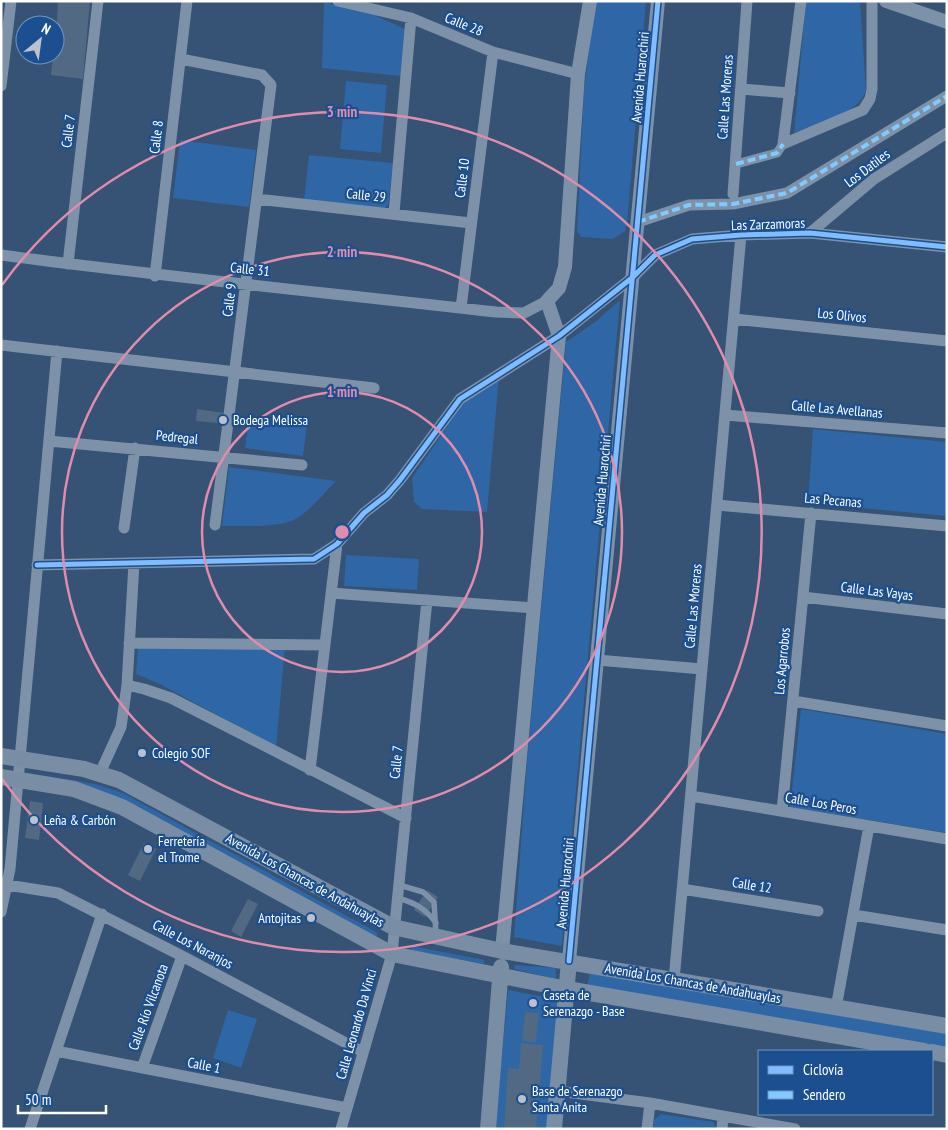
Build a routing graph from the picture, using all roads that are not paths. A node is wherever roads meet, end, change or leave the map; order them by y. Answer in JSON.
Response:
{"nodes":[{"id":1,"x":11,"y":1,"type":"edge"},
{"id":2,"x":98,"y":1,"type":"edge"},
{"id":3,"x":188,"y":1,"type":"edge"},
{"id":4,"x":338,"y":1,"type":"edge"},
{"id":5,"x":590,"y":1,"type":"edge"},
{"id":6,"x":658,"y":1,"type":"edge"},
{"id":7,"x":747,"y":1,"type":"edge"},
{"id":8,"x":800,"y":1,"type":"edge"},
{"id":9,"x":872,"y":1,"type":"edge"},
{"id":10,"x":886,"y":1,"type":"edge"},
{"id":11,"x":411,"y":18,"type":"junction"},
{"id":12,"x":947,"y":22,"type":"edge"},
{"id":13,"x":493,"y":52,"type":"junction"},
{"id":14,"x":181,"y":59,"type":"junction"},
{"id":15,"x":578,"y":74,"type":"junction"},
{"id":16,"x":1,"y":86,"type":"edge"},
{"id":17,"x":740,"y":89,"type":"junction"},
{"id":18,"x":790,"y":93,"type":"junction"},
{"id":19,"x":947,"y":96,"type":"edge"},
{"id":20,"x":947,"y":134,"type":"edge"},
{"id":21,"x":783,"y":144,"type":"junction"},
{"id":22,"x":736,"y":164,"type":"junction"},
{"id":23,"x":733,"y":194,"type":"dead end"},
{"id":24,"x":257,"y":199,"type":"junction"},
{"id":25,"x":394,"y":213,"type":"junction"},
{"id":26,"x":638,"y":222,"type":"junction"},
{"id":27,"x":471,"y":223,"type":"junction"},
{"id":28,"x":810,"y":234,"type":"junction"},
{"id":29,"x":742,"y":235,"type":"junction"},
{"id":30,"x":947,"y":247,"type":"edge"},
{"id":31,"x":1,"y":256,"type":"edge"},
{"id":32,"x":68,"y":264,"type":"junction"},
{"id":33,"x":155,"y":276,"type":"junction"},
{"id":34,"x":632,"y":277,"type":"junction"},
{"id":35,"x":246,"y":283,"type":"junction"},
{"id":36,"x":547,"y":302,"type":"junction"},
{"id":37,"x":461,"y":308,"type":"junction"},
{"id":38,"x":734,"y":320,"type":"junction"},
{"id":39,"x":559,"y":336,"type":"junction"},
{"id":40,"x":947,"y":341,"type":"edge"},
{"id":41,"x":1,"y":345,"type":"edge"},
{"id":42,"x":57,"y":351,"type":"junction"},
{"id":43,"x":235,"y":372,"type":"junction"},
{"id":44,"x":374,"y":388,"type":"dead end"},
{"id":45,"x":725,"y":414,"type":"junction"},
{"id":46,"x":947,"y":433,"type":"edge"},
{"id":47,"x":48,"y":441,"type":"junction"},
{"id":48,"x":135,"y":448,"type":"junction"},
{"id":49,"x":225,"y":457,"type":"junction"},
{"id":50,"x":302,"y":465,"type":"dead end"},
{"id":51,"x":717,"y":505,"type":"junction"},
{"id":52,"x":811,"y":513,"type":"junction"},
{"id":53,"x":215,"y":525,"type":"dead end"},
{"id":54,"x":947,"y":526,"type":"edge"},
{"id":55,"x":124,"y":528,"type":"dead end"},
{"id":56,"x":337,"y":544,"type":"junction"},
{"id":57,"x":134,"y":563,"type":"junction"},
{"id":58,"x":38,"y":565,"type":"junction"},
{"id":59,"x":331,"y":593,"type":"junction"},
{"id":60,"x":803,"y":597,"type":"junction"},
{"id":61,"x":427,"y":600,"type":"junction"},
{"id":62,"x":534,"y":608,"type":"junction"},
{"id":63,"x":947,"y":614,"type":"edge"},
{"id":64,"x":129,"y":643,"type":"junction"},
{"id":65,"x":325,"y":645,"type":"junction"},
{"id":66,"x":597,"y":660,"type":"junction"},
{"id":67,"x":702,"y":669,"type":"junction"},
{"id":68,"x":126,"y":685,"type":"junction"},
{"id":69,"x":793,"y":701,"type":"junction"},
{"id":70,"x":947,"y":726,"type":"edge"},
{"id":71,"x":1,"y":756,"type":"edge"},
{"id":72,"x":20,"y":759,"type":"junction"},
{"id":73,"x":310,"y":770,"type":"junction"},
{"id":74,"x":100,"y":773,"type":"junction"},
{"id":75,"x":9,"y":778,"type":"edge"},
{"id":76,"x":691,"y":796,"type":"junction"},
{"id":77,"x":782,"y":811,"type":"junction"},
{"id":78,"x":406,"y":818,"type":"junction"},
{"id":79,"x":869,"y":826,"type":"junction"},
{"id":80,"x":947,"y":840,"type":"edge"},
{"id":81,"x":5,"y":884,"type":"edge"},
{"id":82,"x":399,"y":885,"type":"junction"},
{"id":83,"x":682,"y":889,"type":"junction"},
{"id":84,"x":398,"y":898,"type":"junction"},
{"id":85,"x":818,"y":911,"type":"dead end"},
{"id":86,"x":1,"y":912,"type":"edge"},
{"id":87,"x":102,"y":914,"type":"junction"},
{"id":88,"x":854,"y":914,"type":"junction"},
{"id":89,"x":395,"y":928,"type":"junction"},
{"id":90,"x":436,"y":930,"type":"junction"},
{"id":91,"x":947,"y":930,"type":"edge"},
{"id":92,"x":502,"y":951,"type":"junction"},
{"id":93,"x":392,"y":954,"type":"junction"},
{"id":94,"x":182,"y":956,"type":"junction"},
{"id":95,"x":569,"y":961,"type":"junction"},
{"id":96,"x":501,"y":976,"type":"junction"},
{"id":97,"x":674,"y":980,"type":"junction"},
{"id":98,"x":567,"y":989,"type":"junction"},
{"id":99,"x":836,"y":1008,"type":"junction"},
{"id":100,"x":947,"y":1026,"type":"edge"},
{"id":101,"x":918,"y":1050,"type":"edge"},
{"id":102,"x":56,"y":1051,"type":"junction"},
{"id":103,"x":363,"y":1052,"type":"junction"},
{"id":104,"x":933,"y":1052,"type":"edge"},
{"id":105,"x":947,"y":1055,"type":"edge"},
{"id":106,"x":142,"y":1068,"type":"junction"},
{"id":107,"x":558,"y":1091,"type":"junction"},
{"id":108,"x":650,"y":1103,"type":"junction"},
{"id":109,"x":347,"y":1108,"type":"junction"},
{"id":110,"x":723,"y":1116,"type":"junction"},
{"id":111,"x":30,"y":1129,"type":"edge"},
{"id":112,"x":341,"y":1129,"type":"edge"},
{"id":113,"x":488,"y":1129,"type":"edge"},
{"id":114,"x":554,"y":1129,"type":"edge"},
{"id":115,"x":647,"y":1129,"type":"edge"},
{"id":116,"x":722,"y":1129,"type":"edge"},
{"id":117,"x":795,"y":1129,"type":"edge"}],
"edges":[{"from":1,"to":16,"type":"street"},
{"from":2,"to":32,"type":"street","name":"Calle 7"},
{"from":3,"to":14,"type":"street","name":"Calle 8"},
{"from":4,"to":11,"type":"street","name":"Calle 28"},
{"from":5,"to":15,"type":"street"},
{"from":6,"to":26,"type":"street","name":"Avenida Huarochiri"},
{"from":7,"to":17,"type":"street","name":"Calle Las Moreras"},
{"from":8,"to":18,"type":"street"},
{"from":9,"to":21,"type":"street"},
{"from":10,"to":12,"type":"street"},
{"from":11,"to":13,"type":"street","name":"Calle 28"},
{"from":11,"to":25,"type":"street"},
{"from":13,"to":15,"type":"street","name":"Calle 28"},
{"from":13,"to":27,"type":"street","name":"Calle 10"},
{"from":14,"to":24,"type":"street","name":"Calle 9"},
{"from":14,"to":33,"type":"street","name":"Calle 8"},
{"from":15,"to":36,"type":"street"},
{"from":17,"to":18,"type":"street"},
{"from":17,"to":22,"type":"street","name":"Calle Las Moreras"},
{"from":18,"to":21,"type":"street"},
{"from":19,"to":26,"type":"street"},
{"from":20,"to":28,"type":"street","name":"Los Datiles"},
{"from":21,"to":22,"type":"street"},
{"from":22,"to":23,"type":"street","name":"Calle Las Moreras"},
{"from":24,"to":25,"type":"street","name":"Calle 29"},
{"from":24,"to":35,"type":"street","name":"Calle 9"},
{"from":25,"to":27,"type":"street","name":"Calle 29"},
{"from":26,"to":34,"type":"street","name":"Avenida Huarochiri"},
{"from":27,"to":37,"type":"street","name":"Calle 10"},
{"from":28,"to":29,"type":"street","name":"Las Zarzamoras"},
{"from":28,"to":30,"type":"street","name":"Las Zarzamoras"},
{"from":29,"to":34,"type":"street","name":"Las Zarzamoras"},
{"from":29,"to":38,"type":"street","name":"Calle Las Moreras"},
{"from":31,"to":32,"type":"street","name":"Calle 31"},
{"from":32,"to":33,"type":"street","name":"Calle 31"},
{"from":33,"to":35,"type":"street","name":"Calle 31"},
{"from":34,"to":39,"type":"street","name":"Las Zarzamoras"},
{"from":34,"to":66,"type":"street","name":"Avenida Huarochiri"},
{"from":35,"to":37,"type":"street","name":"Calle 31"},
{"from":35,"to":43,"type":"street","name":"Calle 9"},
{"from":36,"to":37,"type":"street","name":"Calle 31"},
{"from":36,"to":39,"type":"street"},
{"from":38,"to":40,"type":"street","name":"Los Olivos"},
{"from":38,"to":45,"type":"street","name":"Calle Las Moreras"},
{"from":39,"to":56,"type":"street","name":"Las Zarzamoras"},
{"from":39,"to":62,"type":"street"},
{"from":41,"to":42,"type":"street"},
{"from":42,"to":43,"type":"street"},
{"from":42,"to":47,"type":"street"},
{"from":43,"to":44,"type":"street"},
{"from":43,"to":49,"type":"street","name":"Calle 9"},
{"from":45,"to":46,"type":"street","name":"Calle Las Avellanas"},
{"from":45,"to":51,"type":"street","name":"Calle Las Moreras"},
{"from":47,"to":48,"type":"street","name":"Pedregal"},
{"from":47,"to":58,"type":"street"},
{"from":48,"to":49,"type":"street","name":"Pedregal"},
{"from":48,"to":55,"type":"street"},
{"from":49,"to":50,"type":"street","name":"Pedregal"},
{"from":49,"to":53,"type":"street","name":"Calle 9"},
{"from":51,"to":52,"type":"street","name":"Las Pecanas"},
{"from":51,"to":67,"type":"street","name":"Calle Las Moreras"},
{"from":52,"to":54,"type":"street","name":"Las Pecanas"},
{"from":52,"to":60,"type":"street","name":"Los Agarrobos"},
{"from":56,"to":57,"type":"street","name":"Las Zarzamoras"},
{"from":56,"to":59,"type":"street"},
{"from":57,"to":58,"type":"street","name":"Las Zarzamoras"},
{"from":57,"to":64,"type":"street"},
{"from":58,"to":72,"type":"street"},
{"from":59,"to":61,"type":"street"},
{"from":59,"to":65,"type":"street"},
{"from":60,"to":63,"type":"street","name":"Calle Las Vayas"},
{"from":60,"to":69,"type":"street","name":"Los Agarrobos"},
{"from":61,"to":62,"type":"street"},
{"from":61,"to":78,"type":"street","name":"Calle 7"},
{"from":62,"to":92,"type":"street"},
{"from":64,"to":65,"type":"street"},
{"from":64,"to":68,"type":"street"},
{"from":65,"to":73,"type":"street"},
{"from":66,"to":67,"type":"street"},
{"from":66,"to":95,"type":"street","name":"Avenida Huarochiri"},
{"from":67,"to":76,"type":"street","name":"Calle Las Moreras"},
{"from":68,"to":73,"type":"street"},
{"from":68,"to":74,"type":"street"},
{"from":69,"to":70,"type":"street"},
{"from":69,"to":77,"type":"street","name":"Los Agarrobos"},
{"from":71,"to":72,"type":"main road","name":"Avenida Los Chancas de Andahuaylas"},
{"from":72,"to":74,"type":"main road","name":"Avenida Los Chancas de Andahuaylas"},
{"from":72,"to":75,"type":"street"},
{"from":73,"to":78,"type":"street"},
{"from":74,"to":89,"type":"main road","name":"Avenida Los Chancas de Andahuaylas"},
{"from":75,"to":81,"type":"street"},
{"from":75,"to":93,"type":"main road","name":"Avenida Los Chancas de Andahuaylas"},
{"from":76,"to":77,"type":"street","name":"Calle Los Peros"},
{"from":76,"to":83,"type":"street","name":"Calle Las Moreras"},
{"from":77,"to":79,"type":"street","name":"Calle Los Peros"},
{"from":78,"to":82,"type":"street","name":"Calle 7"},
{"from":79,"to":80,"type":"street","name":"Calle Los Peros"},
{"from":79,"to":88,"type":"street"},
{"from":81,"to":86,"type":"street"},
{"from":81,"to":87,"type":"street","name":"Calle Los Naranjos"},
{"from":82,"to":84,"type":"street","name":"Calle 7"},
{"from":82,"to":90,"type":"lane"},
{"from":83,"to":85,"type":"street","name":"Calle 12"},
{"from":83,"to":97,"type":"street","name":"Calle Las Moreras"},
{"from":84,"to":89,"type":"street","name":"Calle 7"},
{"from":84,"to":90,"type":"lane"},
{"from":87,"to":94,"type":"street","name":"Calle Los Naranjos"},
{"from":87,"to":102,"type":"street"},
{"from":88,"to":91,"type":"street"},
{"from":88,"to":99,"type":"street"},
{"from":89,"to":90,"type":"main road","name":"Avenida Los Chancas de Andahuaylas"},
{"from":89,"to":93,"type":"street","name":"Calle Leonardo Da Vinci"},
{"from":90,"to":92,"type":"main road","name":"Avenida Los Chancas de Andahuaylas"},
{"from":92,"to":95,"type":"main road","name":"Avenida Los Chancas de Andahuaylas"},
{"from":92,"to":96,"type":"main road"},
{"from":93,"to":96,"type":"main road","name":"Avenida Los Chancas de Andahuaylas"},
{"from":93,"to":103,"type":"street","name":"Calle Leonardo Da Vinci"},
{"from":94,"to":103,"type":"street","name":"Calle Los Naranjos"},
{"from":94,"to":106,"type":"street","name":"Calle Río Vilcanota"},
{"from":95,"to":97,"type":"main road","name":"Avenida Los Chancas de Andahuaylas"},
{"from":95,"to":98,"type":"main road","name":"Avenida Huarochiri"},
{"from":96,"to":98,"type":"main road","name":"Avenida Los Chancas de Andahuaylas"},
{"from":96,"to":113,"type":"main road"},
{"from":97,"to":99,"type":"main road","name":"Avenida Los Chancas de Andahuaylas"},
{"from":98,"to":101,"type":"main road","name":"Avenida Los Chancas de Andahuaylas"},
{"from":98,"to":107,"type":"main road","name":"Avenida Huarochiri"},
{"from":99,"to":100,"type":"main road","name":"Avenida Los Chancas de Andahuaylas"},
{"from":102,"to":106,"type":"street","name":"Calle 1"},
{"from":102,"to":111,"type":"street"},
{"from":103,"to":109,"type":"street","name":"Calle Leonardo Da Vinci"},
{"from":104,"to":105,"type":"main road"},
{"from":106,"to":109,"type":"street","name":"Calle 1"},
{"from":107,"to":108,"type":"street"},
{"from":107,"to":114,"type":"main road","name":"Avenida Huarochiri"},
{"from":108,"to":110,"type":"street"},
{"from":108,"to":115,"type":"street"},
{"from":109,"to":112,"type":"street","name":"Calle Leonardo Da Vinci"},
{"from":110,"to":116,"type":"street"},
{"from":110,"to":117,"type":"street"}]}
